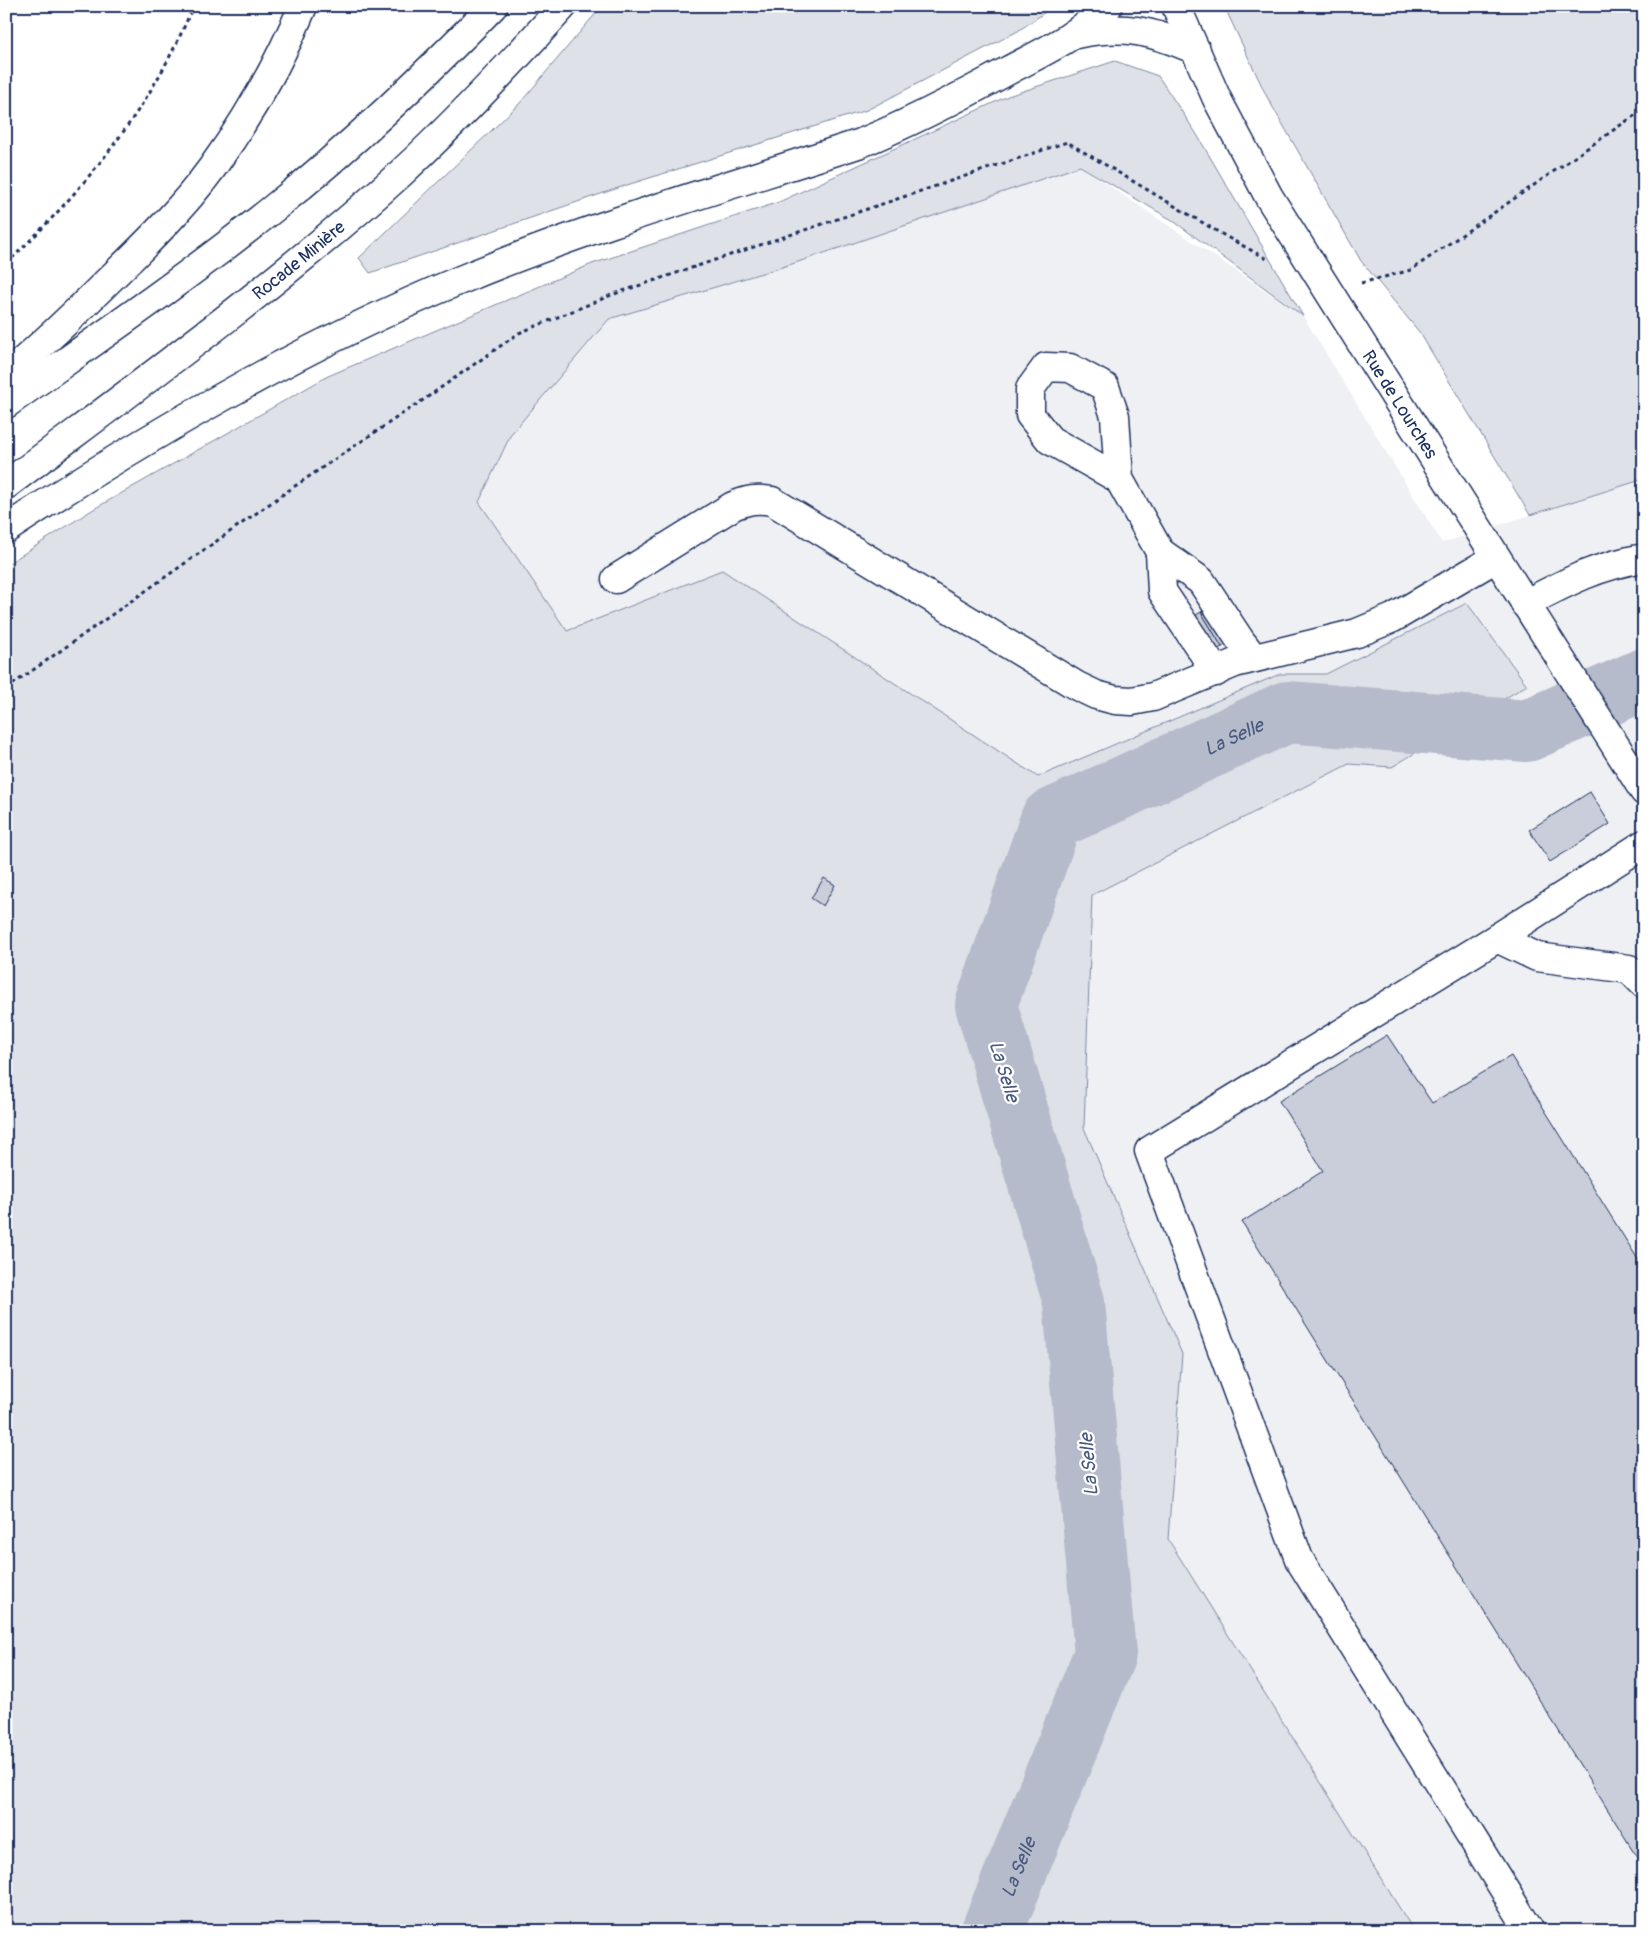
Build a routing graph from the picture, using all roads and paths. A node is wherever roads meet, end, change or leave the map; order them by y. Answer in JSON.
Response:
{"nodes":[{"id":1,"x":193,"y":6,"type":"edge"},
{"id":2,"x":302,"y":6,"type":"edge"},
{"id":3,"x":493,"y":6,"type":"edge"},
{"id":4,"x":563,"y":6,"type":"edge"},
{"id":5,"x":1108,"y":6,"type":"edge"},
{"id":6,"x":1176,"y":6,"type":"edge"},
{"id":7,"x":1076,"y":34,"type":"junction"},
{"id":8,"x":1196,"y":50,"type":"junction"},
{"id":9,"x":1644,"y":109,"type":"edge"},
{"id":10,"x":6,"y":264,"type":"edge"},
{"id":11,"x":1276,"y":264,"type":"dead end"},
{"id":12,"x":1327,"y":292,"type":"junction"},
{"id":13,"x":6,"y":376,"type":"edge"},
{"id":14,"x":6,"y":404,"type":"edge"},
{"id":15,"x":1119,"y":480,"type":"dead end"},
{"id":16,"x":6,"y":485,"type":"edge"},
{"id":17,"x":6,"y":529,"type":"edge"},
{"id":18,"x":1160,"y":552,"type":"junction"},
{"id":19,"x":1496,"y":558,"type":"junction"},
{"id":20,"x":1644,"y":558,"type":"edge"},
{"id":21,"x":616,"y":579,"type":"dead end"},
{"id":22,"x":1525,"y":604,"type":"junction"},
{"id":23,"x":1254,"y":658,"type":"junction"},
{"id":24,"x":1216,"y":672,"type":"junction"},
{"id":25,"x":6,"y":689,"type":"edge"},
{"id":26,"x":1644,"y":791,"type":"edge"},
{"id":27,"x":1644,"y":844,"type":"edge"},
{"id":28,"x":1497,"y":938,"type":"junction"},
{"id":29,"x":1644,"y":984,"type":"edge"},
{"id":30,"x":1530,"y":1931,"type":"edge"}],
"edges":[{"from":1,"to":10,"type":"path"},
{"from":2,"to":13,"type":"main road"},
{"from":3,"to":14,"type":"main road"},
{"from":4,"to":16,"type":"main road","name":"Rocade Minière"},
{"from":5,"to":7,"type":"main road"},
{"from":6,"to":8,"type":"main road","name":"Rue de Lourches"},
{"from":7,"to":8,"type":"main road"},
{"from":7,"to":17,"type":"main road"},
{"from":8,"to":12,"type":"main road","name":"Rue de Lourches"},
{"from":9,"to":12,"type":"path"},
{"from":11,"to":25,"type":"path"},
{"from":12,"to":19,"type":"main road","name":"Rue de Lourches"},
{"from":15,"to":18,"type":"main road"},
{"from":18,"to":23,"type":"main road"},
{"from":18,"to":24,"type":"main road"},
{"from":19,"to":22,"type":"main road","name":"Rue de Lourches"},
{"from":19,"to":23,"type":"main road"},
{"from":20,"to":22,"type":"main road"},
{"from":21,"to":24,"type":"main road"},
{"from":22,"to":26,"type":"main road","name":"Rue de Lourches"},
{"from":23,"to":24,"type":"main road"},
{"from":27,"to":28,"type":"main road"},
{"from":28,"to":29,"type":"main road"},
{"from":28,"to":30,"type":"main road"}]}
